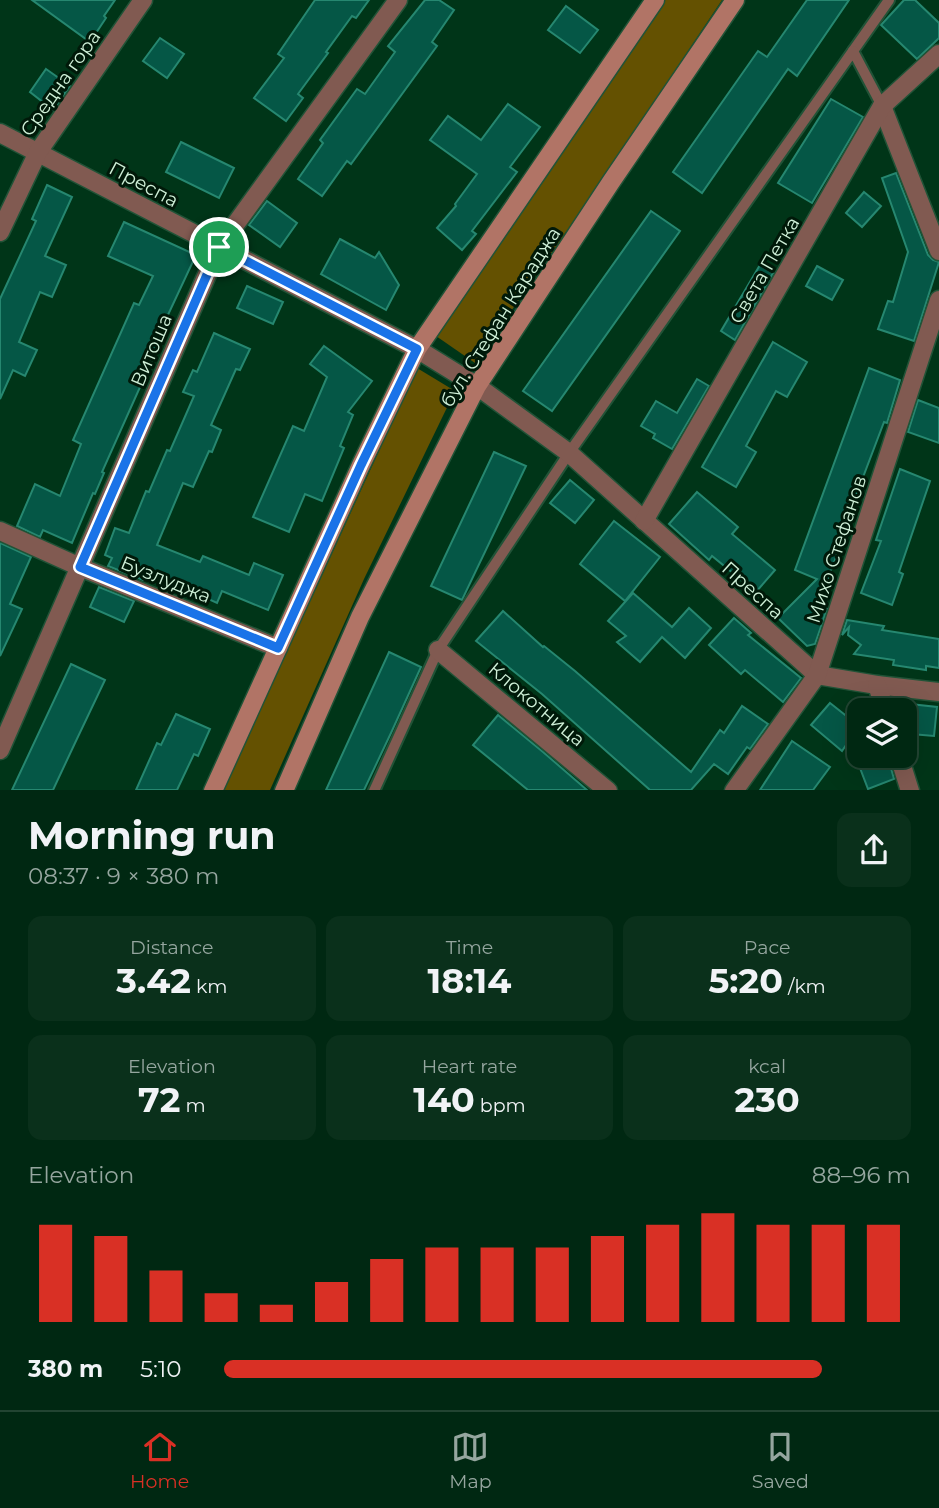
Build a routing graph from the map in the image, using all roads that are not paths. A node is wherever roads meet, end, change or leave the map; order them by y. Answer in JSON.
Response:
{"nodes":[{"id":1,"x":143,"y":0,"type":"edge"},
{"id":2,"x":398,"y":0,"type":"edge"},
{"id":3,"x":655,"y":0,"type":"edge"},
{"id":4,"x":735,"y":0,"type":"edge"},
{"id":5,"x":889,"y":0,"type":"edge"},
{"id":6,"x":853,"y":51,"type":"junction"},
{"id":7,"x":939,"y":54,"type":"edge"},
{"id":8,"x":882,"y":106,"type":"junction"},
{"id":9,"x":0,"y":133,"type":"edge"},
{"id":10,"x":38,"y":152,"type":"junction"},
{"id":11,"x":0,"y":232,"type":"edge"},
{"id":12,"x":219,"y":247,"type":"junction"},
{"id":13,"x":939,"y":251,"type":"edge"},
{"id":14,"x":939,"y":300,"type":"edge"},
{"id":15,"x":417,"y":349,"type":"junction"},
{"id":16,"x":477,"y":386,"type":"junction"},
{"id":17,"x":569,"y":453,"type":"junction"},
{"id":18,"x":644,"y":521,"type":"junction"},
{"id":19,"x":0,"y":531,"type":"edge"},
{"id":20,"x":80,"y":567,"type":"junction"},
{"id":21,"x":278,"y":648,"type":"junction"},
{"id":22,"x":438,"y":650,"type":"junction"},
{"id":23,"x":817,"y":675,"type":"junction"},
{"id":24,"x":877,"y":685,"type":"junction"},
{"id":25,"x":939,"y":692,"type":"edge"},
{"id":26,"x":881,"y":698,"type":"edge"},
{"id":27,"x":0,"y":750,"type":"edge"},
{"id":28,"x":903,"y":768,"type":"edge"},
{"id":29,"x":213,"y":790,"type":"edge"},
{"id":30,"x":284,"y":790,"type":"edge"},
{"id":31,"x":374,"y":790,"type":"edge"},
{"id":32,"x":608,"y":790,"type":"edge"},
{"id":33,"x":734,"y":790,"type":"edge"},
{"id":34,"x":909,"y":790,"type":"edge"}],
"edges":[{"from":1,"to":10,"type":"street","name":"Средна гора"},
{"from":2,"to":12,"type":"street","name":"Витоша"},
{"from":3,"to":15,"type":"street"},
{"from":4,"to":16,"type":"street","name":"бул. Стефан Караджа"},
{"from":5,"to":6,"type":"lane"},
{"from":6,"to":8,"type":"lane"},
{"from":6,"to":17,"type":"lane"},
{"from":7,"to":8,"type":"street","name":"Света Петка"},
{"from":8,"to":13,"type":"street"},
{"from":8,"to":18,"type":"street","name":"Света Петка"},
{"from":9,"to":10,"type":"street","name":"Преспа"},
{"from":10,"to":11,"type":"street","name":"Средна гора"},
{"from":10,"to":12,"type":"street","name":"Преспа"},
{"from":12,"to":15,"type":"street","name":"Преспа"},
{"from":12,"to":20,"type":"street","name":"Витоша"},
{"from":14,"to":23,"type":"street","name":"Михо Стефанов"},
{"from":15,"to":16,"type":"street","name":"Преспа"},
{"from":15,"to":21,"type":"street"},
{"from":16,"to":17,"type":"street","name":"Преспа"},
{"from":16,"to":30,"type":"street","name":"бул. Стефан Караджа"},
{"from":17,"to":18,"type":"street","name":"Преспа"},
{"from":17,"to":22,"type":"lane"},
{"from":18,"to":23,"type":"street","name":"Преспа"},
{"from":19,"to":20,"type":"street","name":"Бузлуджа"},
{"from":20,"to":21,"type":"street","name":"Бузлуджа"},
{"from":20,"to":27,"type":"street","name":"Витоша"},
{"from":21,"to":29,"type":"street"},
{"from":22,"to":31,"type":"lane"},
{"from":22,"to":32,"type":"street","name":"Клокотница"},
{"from":23,"to":24,"type":"street"},
{"from":23,"to":33,"type":"street","name":"Михо Стефанов"},
{"from":24,"to":25,"type":"street"},
{"from":24,"to":26,"type":"street"},
{"from":28,"to":34,"type":"street"}]}
